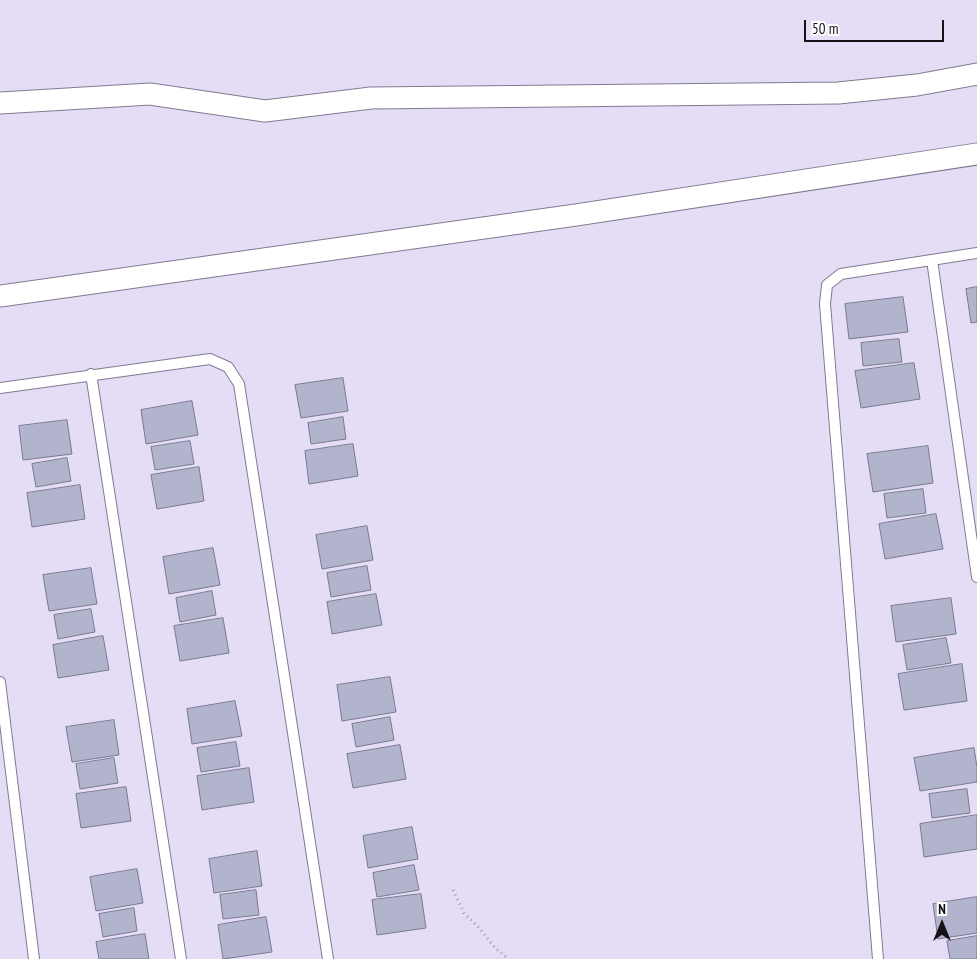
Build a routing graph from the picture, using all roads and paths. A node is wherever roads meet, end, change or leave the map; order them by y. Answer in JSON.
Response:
{"nodes":[{"id":1,"x":977,"y":74,"type":"edge"},
{"id":2,"x":917,"y":85,"type":"junction"},
{"id":3,"x":977,"y":85,"type":"edge"},
{"id":4,"x":0,"y":103,"type":"edge"},
{"id":5,"x":977,"y":154,"type":"edge"},
{"id":6,"x":977,"y":253,"type":"edge"},
{"id":7,"x":932,"y":260,"type":"junction"},
{"id":8,"x":0,"y":296,"type":"edge"},
{"id":9,"x":91,"y":374,"type":"junction"},
{"id":10,"x":0,"y":388,"type":"edge"},
{"id":11,"x":977,"y":577,"type":"edge"},
{"id":12,"x":0,"y":682,"type":"edge"},
{"id":13,"x":453,"y":890,"type":"dead end"},
{"id":14,"x":34,"y":959,"type":"edge"},
{"id":15,"x":181,"y":959,"type":"edge"},
{"id":16,"x":328,"y":959,"type":"edge"},
{"id":17,"x":509,"y":959,"type":"edge"},
{"id":18,"x":878,"y":959,"type":"edge"}],
"edges":[{"from":1,"to":2,"type":"street"},
{"from":2,"to":3,"type":"street"},
{"from":2,"to":4,"type":"street"},
{"from":5,"to":8,"type":"street"},
{"from":6,"to":7,"type":"lane"},
{"from":7,"to":11,"type":"lane"},
{"from":7,"to":18,"type":"lane"},
{"from":9,"to":10,"type":"lane"},
{"from":9,"to":15,"type":"lane"},
{"from":9,"to":16,"type":"lane"},
{"from":12,"to":14,"type":"lane"},
{"from":13,"to":17,"type":"path"}]}
